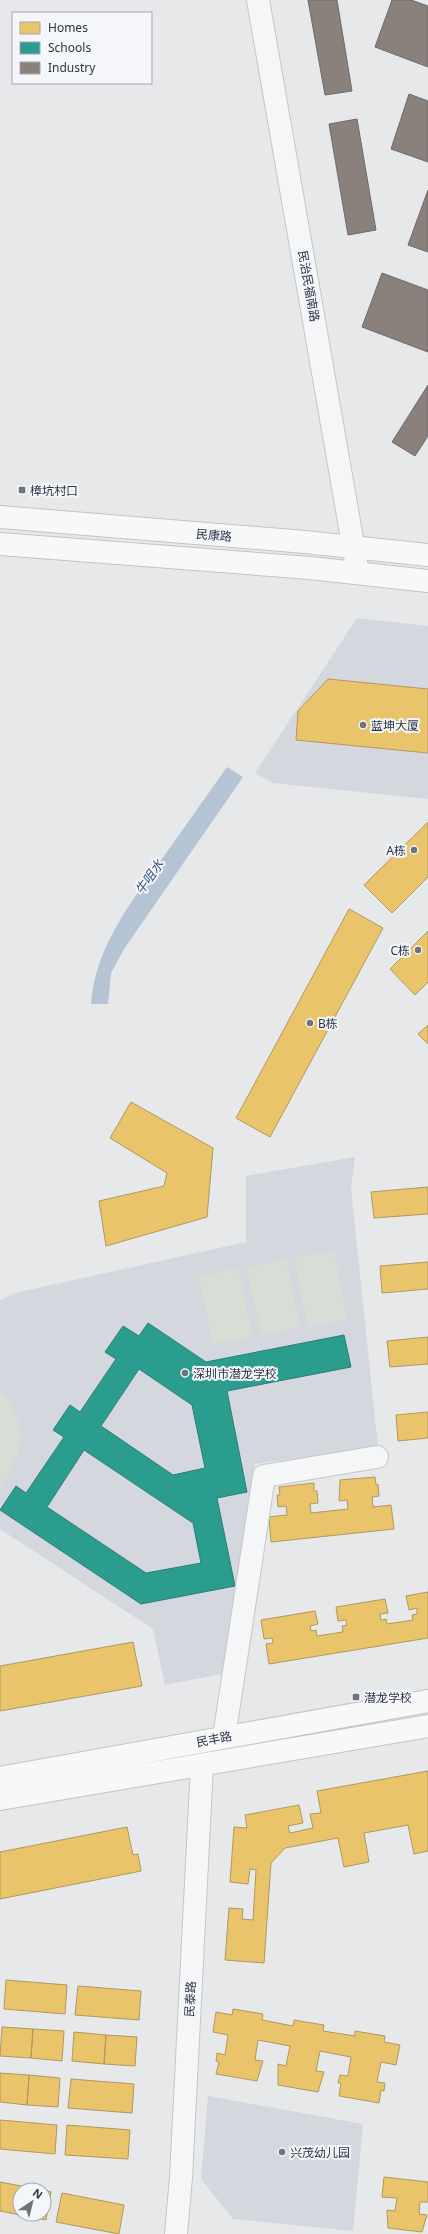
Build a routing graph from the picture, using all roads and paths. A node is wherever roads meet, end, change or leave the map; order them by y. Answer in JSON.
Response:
{"nodes":[{"id":1,"x":258,"y":0,"type":"edge"},
{"id":2,"x":0,"y":517,"type":"edge"},
{"id":3,"x":0,"y":544,"type":"edge"},
{"id":4,"x":354,"y":547,"type":"junction"},
{"id":5,"x":428,"y":555,"type":"edge"},
{"id":6,"x":358,"y":573,"type":"junction"},
{"id":7,"x":428,"y":581,"type":"edge"},
{"id":8,"x":377,"y":1457,"type":"dead end"},
{"id":9,"x":428,"y":1701,"type":"edge"},
{"id":10,"x":428,"y":1726,"type":"edge"},
{"id":11,"x":224,"y":1737,"type":"junction"},
{"id":12,"x":202,"y":1765,"type":"junction"},
{"id":13,"x":0,"y":1778,"type":"edge"},
{"id":14,"x":0,"y":1800,"type":"edge"},
{"id":15,"x":176,"y":2234,"type":"edge"}],
"edges":[{"from":1,"to":4,"type":"street","name":"民治民福南路"},
{"from":2,"to":4,"type":"main road","name":"民康路"},
{"from":3,"to":6,"type":"main road"},
{"from":4,"to":5,"type":"main road","name":"民康路"},
{"from":4,"to":6,"type":"street","name":"民治民福南路"},
{"from":6,"to":7,"type":"main road"},
{"from":8,"to":11,"type":"street"},
{"from":9,"to":11,"type":"main road","name":"民丰路"},
{"from":10,"to":12,"type":"main road","name":"民丰路"},
{"from":11,"to":13,"type":"main road","name":"民丰路"},
{"from":12,"to":14,"type":"main road","name":"民丰路"},
{"from":12,"to":15,"type":"street","name":"民泰路"}]}
